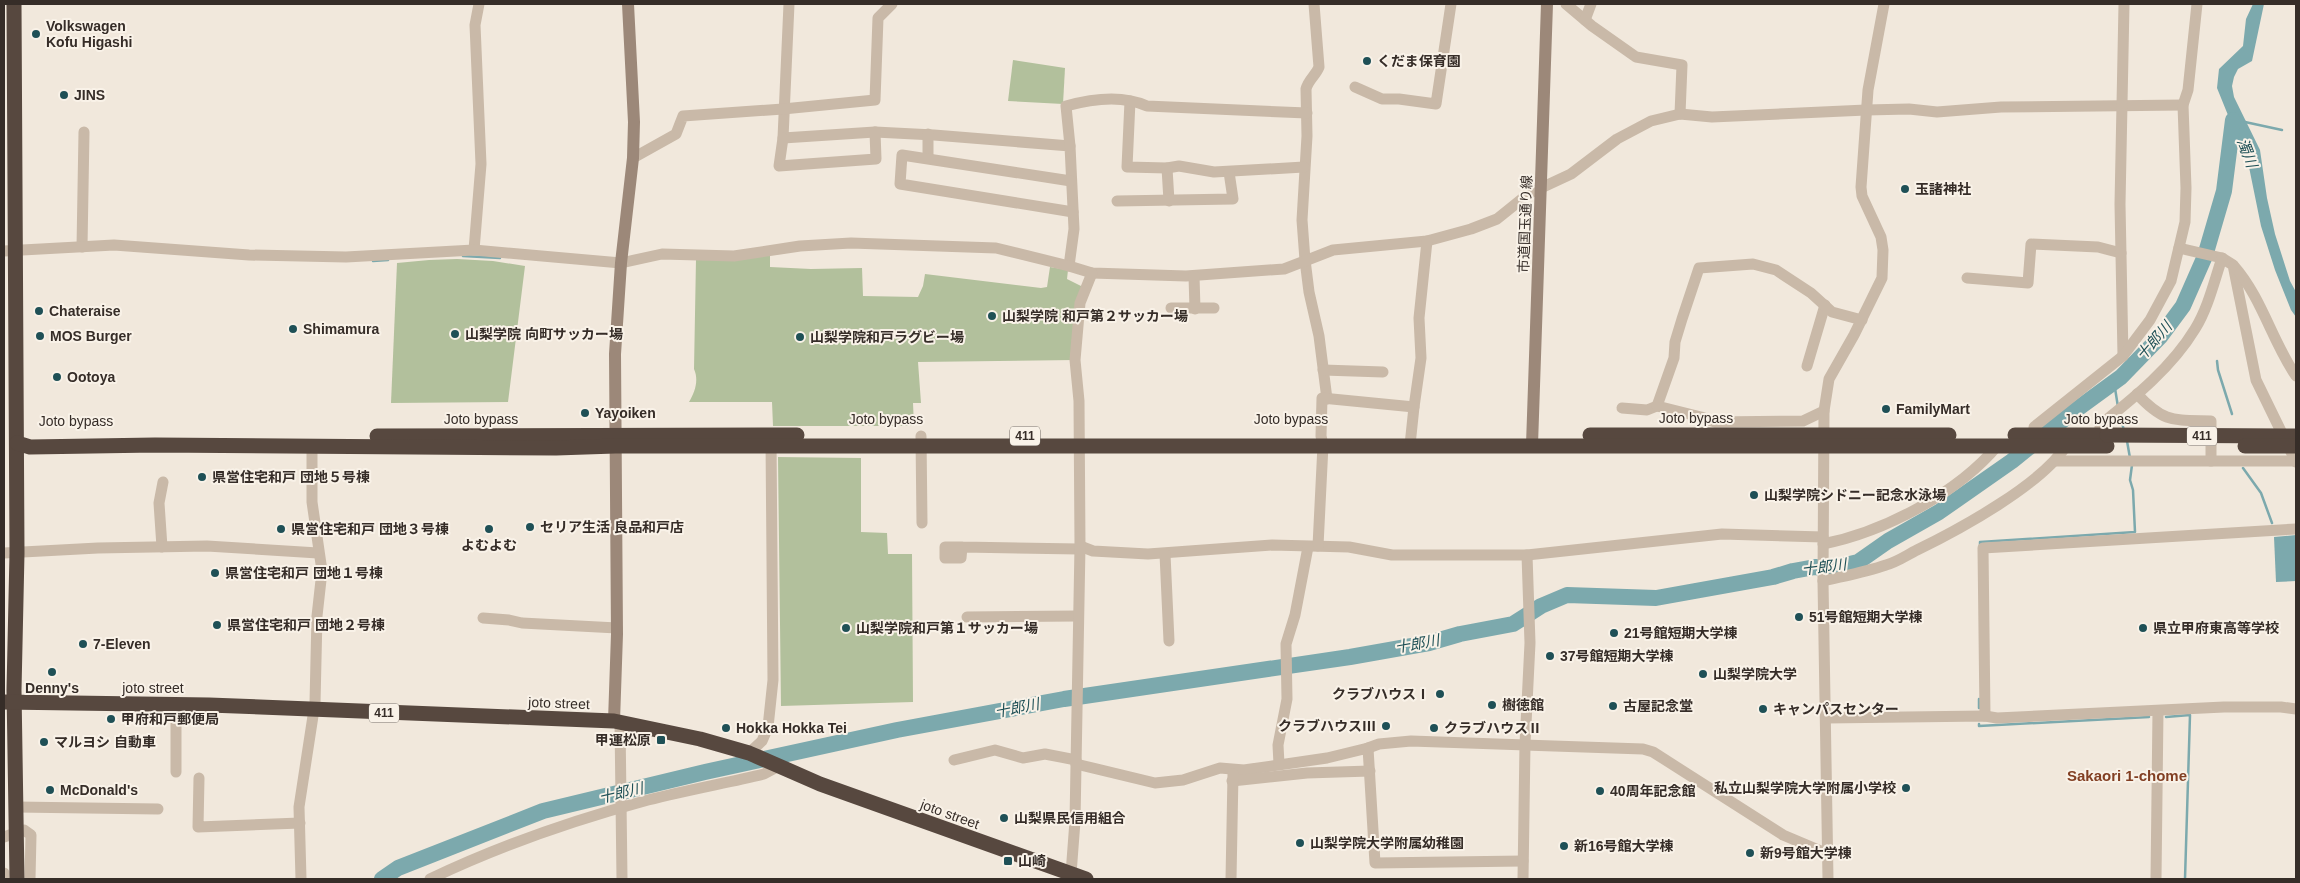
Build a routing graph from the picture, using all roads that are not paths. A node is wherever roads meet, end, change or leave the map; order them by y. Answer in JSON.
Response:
{"nodes":[{"id":1,"x":14,"y":4,"type":"edge"},
{"id":2,"x":479,"y":4,"type":"edge"},
{"id":3,"x":628,"y":4,"type":"edge"},
{"id":4,"x":789,"y":4,"type":"edge"},
{"id":5,"x":892,"y":4,"type":"edge"},
{"id":6,"x":1314,"y":4,"type":"edge"},
{"id":7,"x":1451,"y":4,"type":"edge"},
{"id":8,"x":1547,"y":4,"type":"edge"},
{"id":9,"x":1566,"y":4,"type":"edge"},
{"id":10,"x":1591,"y":4,"type":"edge"},
{"id":11,"x":1884,"y":4,"type":"edge"},
{"id":12,"x":2124,"y":4,"type":"edge"},
{"id":13,"x":2197,"y":4,"type":"edge"},
{"id":14,"x":1585,"y":20,"type":"junction"},
{"id":15,"x":1355,"y":87,"type":"dead end"},
{"id":16,"x":1130,"y":101,"type":"junction"},
{"id":17,"x":2121,"y":105,"type":"junction"},
{"id":18,"x":2183,"y":105,"type":"junction"},
{"id":19,"x":783,"y":109,"type":"junction"},
{"id":20,"x":1866,"y":110,"type":"junction"},
{"id":21,"x":1307,"y":113,"type":"junction"},
{"id":22,"x":1680,"y":114,"type":"junction"},
{"id":23,"x":84,"y":132,"type":"dead end"},
{"id":24,"x":875,"y":132,"type":"junction"},
{"id":25,"x":928,"y":134,"type":"junction"},
{"id":26,"x":783,"y":138,"type":"junction"},
{"id":27,"x":1070,"y":146,"type":"junction"},
{"id":28,"x":632,"y":158,"type":"junction"},
{"id":29,"x":928,"y":158,"type":"junction"},
{"id":30,"x":1127,"y":167,"type":"junction"},
{"id":31,"x":1304,"y":167,"type":"junction"},
{"id":32,"x":1115,"y":168,"type":"dead end"},
{"id":33,"x":1167,"y":168,"type":"junction"},
{"id":34,"x":1229,"y":172,"type":"junction"},
{"id":35,"x":1071,"y":180,"type":"junction"},
{"id":36,"x":1541,"y":189,"type":"junction"},
{"id":37,"x":1117,"y":200,"type":"dead end"},
{"id":38,"x":1169,"y":201,"type":"junction"},
{"id":39,"x":1073,"y":212,"type":"junction"},
{"id":40,"x":1427,"y":241,"type":"junction"},
{"id":41,"x":82,"y":247,"type":"junction"},
{"id":42,"x":2181,"y":248,"type":"junction"},
{"id":43,"x":474,"y":250,"type":"junction"},
{"id":44,"x":10,"y":251,"type":"edge"},
{"id":45,"x":2121,"y":253,"type":"junction"},
{"id":46,"x":2219,"y":257,"type":"junction"},
{"id":47,"x":1305,"y":260,"type":"junction"},
{"id":48,"x":620,"y":263,"type":"junction"},
{"id":49,"x":2233,"y":265,"type":"junction"},
{"id":50,"x":1069,"y":266,"type":"junction"},
{"id":51,"x":1092,"y":273,"type":"junction"},
{"id":52,"x":1194,"y":276,"type":"junction"},
{"id":53,"x":1967,"y":278,"type":"dead end"},
{"id":54,"x":1825,"y":305,"type":"junction"},
{"id":55,"x":1171,"y":308,"type":"dead end"},
{"id":56,"x":1214,"y":308,"type":"dead end"},
{"id":57,"x":1195,"y":309,"type":"junction"},
{"id":58,"x":1862,"y":320,"type":"junction"},
{"id":59,"x":2123,"y":356,"type":"junction"},
{"id":60,"x":1807,"y":366,"type":"dead end"},
{"id":61,"x":1323,"y":370,"type":"junction"},
{"id":62,"x":1383,"y":372,"type":"dead end"},
{"id":63,"x":2296,"y":376,"type":"edge"},
{"id":64,"x":2133,"y":397,"type":"junction"},
{"id":65,"x":1327,"y":398,"type":"junction"},
{"id":66,"x":1657,"y":406,"type":"junction"},
{"id":67,"x":1414,"y":407,"type":"junction"},
{"id":68,"x":1622,"y":408,"type":"dead end"},
{"id":69,"x":1824,"y":411,"type":"junction"},
{"id":70,"x":2034,"y":435,"type":"junction"},
{"id":71,"x":2296,"y":436,"type":"edge"},
{"id":72,"x":2104,"y":439,"type":"junction"},
{"id":73,"x":615,"y":440,"type":"junction"},
{"id":74,"x":771,"y":440,"type":"junction"},
{"id":75,"x":921,"y":440,"type":"junction"},
{"id":76,"x":1080,"y":440,"type":"junction"},
{"id":77,"x":1410,"y":440,"type":"junction"},
{"id":78,"x":1533,"y":440,"type":"junction"},
{"id":79,"x":1322,"y":441,"type":"junction"},
{"id":80,"x":1822,"y":441,"type":"junction"},
{"id":81,"x":2067,"y":442,"type":"junction"},
{"id":82,"x":16,"y":443,"type":"junction"},
{"id":83,"x":2005,"y":445,"type":"junction"},
{"id":84,"x":312,"y":446,"type":"junction"},
{"id":85,"x":2296,"y":456,"type":"edge"},
{"id":86,"x":2055,"y":461,"type":"junction"},
{"id":87,"x":2211,"y":461,"type":"junction"},
{"id":88,"x":162,"y":482,"type":"dead end"},
{"id":89,"x":922,"y":523,"type":"dead end"},
{"id":90,"x":2296,"y":528,"type":"edge"},
{"id":91,"x":1823,"y":544,"type":"junction"},
{"id":92,"x":1313,"y":546,"type":"junction"},
{"id":93,"x":162,"y":547,"type":"junction"},
{"id":94,"x":962,"y":547,"type":"dead end"},
{"id":95,"x":1080,"y":548,"type":"junction"},
{"id":96,"x":10,"y":553,"type":"edge"},
{"id":97,"x":318,"y":553,"type":"junction"},
{"id":98,"x":1165,"y":554,"type":"junction"},
{"id":99,"x":1527,"y":555,"type":"junction"},
{"id":100,"x":1823,"y":581,"type":"junction"},
{"id":101,"x":1078,"y":616,"type":"junction"},
{"id":102,"x":967,"y":617,"type":"dead end"},
{"id":103,"x":482,"y":618,"type":"dead end"},
{"id":104,"x":617,"y":628,"type":"junction"},
{"id":105,"x":1170,"y":641,"type":"dead end"},
{"id":106,"x":9,"y":702,"type":"edge"},
{"id":107,"x":176,"y":705,"type":"junction"},
{"id":108,"x":2296,"y":708,"type":"edge"},
{"id":109,"x":314,"y":710,"type":"junction"},
{"id":110,"x":2158,"y":711,"type":"junction"},
{"id":111,"x":1985,"y":716,"type":"junction"},
{"id":112,"x":1826,"y":718,"type":"junction"},
{"id":113,"x":617,"y":721,"type":"junction"},
{"id":114,"x":1525,"y":744,"type":"junction"},
{"id":115,"x":1368,"y":748,"type":"junction"},
{"id":116,"x":749,"y":753,"type":"junction"},
{"id":117,"x":954,"y":760,"type":"dead end"},
{"id":118,"x":1076,"y":762,"type":"junction"},
{"id":119,"x":1278,"y":764,"type":"junction"},
{"id":120,"x":778,"y":766,"type":"junction"},
{"id":121,"x":1370,"y":770,"type":"junction"},
{"id":122,"x":176,"y":772,"type":"dead end"},
{"id":123,"x":1233,"y":776,"type":"junction"},
{"id":124,"x":199,"y":778,"type":"dead end"},
{"id":125,"x":16,"y":807,"type":"junction"},
{"id":126,"x":621,"y":808,"type":"junction"},
{"id":127,"x":158,"y":809,"type":"dead end"},
{"id":128,"x":300,"y":823,"type":"junction"},
{"id":129,"x":10,"y":834,"type":"edge"},
{"id":130,"x":1828,"y":854,"type":"junction"},
{"id":131,"x":1523,"y":861,"type":"junction"},
{"id":132,"x":4,"y":873,"type":"edge"},
{"id":133,"x":1070,"y":874,"type":"junction"},
{"id":134,"x":4,"y":879,"type":"edge"},
{"id":135,"x":17,"y":879,"type":"edge"},
{"id":136,"x":30,"y":879,"type":"edge"},
{"id":137,"x":301,"y":879,"type":"edge"},
{"id":138,"x":430,"y":879,"type":"edge"},
{"id":139,"x":622,"y":879,"type":"edge"},
{"id":140,"x":1086,"y":879,"type":"edge"},
{"id":141,"x":1231,"y":879,"type":"edge"},
{"id":142,"x":1522,"y":879,"type":"edge"},
{"id":143,"x":1828,"y":879,"type":"edge"},
{"id":144,"x":2156,"y":879,"type":"edge"}],
"edges":[{"from":1,"to":44,"type":"highway"},
{"from":2,"to":43,"type":"street"},
{"from":3,"to":28,"type":"street"},
{"from":4,"to":19,"type":"street"},
{"from":5,"to":19,"type":"street"},
{"from":6,"to":21,"type":"street"},
{"from":7,"to":15,"type":"street"},
{"from":8,"to":36,"type":"street","name":"市道国玉通り線"},
{"from":9,"to":14,"type":"street"},
{"from":10,"to":14,"type":"street"},
{"from":11,"to":20,"type":"street"},
{"from":12,"to":17,"type":"street"},
{"from":13,"to":18,"type":"street"},
{"from":14,"to":22,"type":"street"},
{"from":16,"to":21,"type":"street"},
{"from":16,"to":27,"type":"street"},
{"from":16,"to":30,"type":"street"},
{"from":17,"to":18,"type":"street"},
{"from":17,"to":20,"type":"street"},
{"from":17,"to":45,"type":"street"},
{"from":18,"to":42,"type":"street"},
{"from":19,"to":26,"type":"street"},
{"from":19,"to":28,"type":"street"},
{"from":20,"to":22,"type":"street"},
{"from":20,"to":58,"type":"street"},
{"from":21,"to":31,"type":"street"},
{"from":22,"to":36,"type":"street"},
{"from":23,"to":41,"type":"street"},
{"from":24,"to":25,"type":"street"},
{"from":24,"to":26,"type":"street"},
{"from":24,"to":26,"type":"street"},
{"from":25,"to":27,"type":"street"},
{"from":25,"to":29,"type":"street"},
{"from":27,"to":35,"type":"street"},
{"from":28,"to":48,"type":"street"},
{"from":29,"to":35,"type":"street"},
{"from":29,"to":39,"type":"street"},
{"from":30,"to":32,"type":"street"},
{"from":30,"to":33,"type":"street"},
{"from":31,"to":34,"type":"street"},
{"from":31,"to":47,"type":"street"},
{"from":33,"to":34,"type":"street"},
{"from":33,"to":38,"type":"street"},
{"from":34,"to":38,"type":"street"},
{"from":35,"to":39,"type":"street"},
{"from":36,"to":40,"type":"street"},
{"from":36,"to":78,"type":"street","name":"市道国玉通り線"},
{"from":37,"to":38,"type":"street"},
{"from":39,"to":50,"type":"street"},
{"from":40,"to":47,"type":"street"},
{"from":40,"to":67,"type":"street"},
{"from":41,"to":43,"type":"street"},
{"from":41,"to":44,"type":"street"},
{"from":42,"to":46,"type":"street"},
{"from":42,"to":59,"type":"street"},
{"from":43,"to":48,"type":"street"},
{"from":44,"to":82,"type":"highway"},
{"from":45,"to":53,"type":"street"},
{"from":45,"to":59,"type":"street"},
{"from":46,"to":49,"type":"street"},
{"from":46,"to":64,"type":"street"},
{"from":47,"to":52,"type":"street"},
{"from":47,"to":61,"type":"street"},
{"from":48,"to":50,"type":"street"},
{"from":48,"to":73,"type":"street"},
{"from":49,"to":63,"type":"street"},
{"from":49,"to":85,"type":"street"},
{"from":50,"to":51,"type":"street"},
{"from":51,"to":52,"type":"street"},
{"from":51,"to":76,"type":"street"},
{"from":52,"to":57,"type":"street"},
{"from":54,"to":58,"type":"street"},
{"from":54,"to":60,"type":"street"},
{"from":54,"to":66,"type":"street"},
{"from":55,"to":57,"type":"street"},
{"from":56,"to":57,"type":"street"},
{"from":58,"to":69,"type":"street"},
{"from":59,"to":70,"type":"street"},
{"from":61,"to":62,"type":"street"},
{"from":61,"to":65,"type":"street"},
{"from":64,"to":72,"type":"street"},
{"from":64,"to":87,"type":"street"},
{"from":65,"to":67,"type":"street"},
{"from":65,"to":79,"type":"street"},
{"from":66,"to":68,"type":"street"},
{"from":66,"to":69,"type":"street"},
{"from":67,"to":77,"type":"street"},
{"from":69,"to":80,"type":"street"},
{"from":70,"to":80,"type":"highway","name":"Joto bypass","number":"411"},
{"from":70,"to":81,"type":"highway","name":"Joto bypass","number":"411"},
{"from":71,"to":72,"type":"highway","name":"Joto bypass","number":"411","bridge":true},
{"from":72,"to":81,"type":"highway","name":"Joto bypass","number":"411"},
{"from":72,"to":85,"type":"highway","name":"Joto bypass","number":"411","bridge":true},
{"from":73,"to":74,"type":"highway","name":"Joto bypass","number":"411"},
{"from":73,"to":82,"type":"highway","name":"Joto bypass","number":"411"},
{"from":73,"to":84,"type":"highway","name":"Joto bypass","number":"411"},
{"from":73,"to":104,"type":"street"},
{"from":74,"to":75,"type":"highway","name":"Joto bypass","number":"411"},
{"from":74,"to":116,"type":"street"},
{"from":75,"to":76,"type":"highway","name":"Joto bypass","number":"411"},
{"from":75,"to":89,"type":"street"},
{"from":76,"to":79,"type":"highway","name":"Joto bypass","number":"411"},
{"from":76,"to":95,"type":"street"},
{"from":77,"to":78,"type":"highway","name":"Joto bypass","number":"411"},
{"from":77,"to":79,"type":"highway","name":"Joto bypass","number":"411"},
{"from":78,"to":80,"type":"highway","name":"Joto bypass","number":"411"},
{"from":79,"to":92,"type":"street"},
{"from":80,"to":83,"type":"highway","name":"Joto bypass","number":"411"},
{"from":80,"to":91,"type":"street"},
{"from":81,"to":83,"type":"highway","name":"Joto bypass","number":"411"},
{"from":81,"to":86,"type":"street"},
{"from":82,"to":84,"type":"highway","name":"Joto bypass","number":"411"},
{"from":82,"to":96,"type":"highway"},
{"from":83,"to":91,"type":"street"},
{"from":84,"to":97,"type":"street"},
{"from":85,"to":87,"type":"street"},
{"from":86,"to":87,"type":"street"},
{"from":86,"to":100,"type":"street"},
{"from":88,"to":93,"type":"street"},
{"from":90,"to":111,"type":"street"},
{"from":91,"to":99,"type":"street"},
{"from":91,"to":100,"type":"street"},
{"from":92,"to":98,"type":"street"},
{"from":92,"to":99,"type":"street"},
{"from":92,"to":119,"type":"street"},
{"from":93,"to":96,"type":"street"},
{"from":93,"to":97,"type":"street"},
{"from":94,"to":95,"type":"street"},
{"from":95,"to":98,"type":"street"},
{"from":95,"to":101,"type":"street"},
{"from":96,"to":106,"type":"highway"},
{"from":97,"to":109,"type":"street"},
{"from":98,"to":105,"type":"street"},
{"from":99,"to":114,"type":"street"},
{"from":100,"to":112,"type":"street"},
{"from":101,"to":102,"type":"street"},
{"from":101,"to":118,"type":"street"},
{"from":103,"to":104,"type":"street"},
{"from":104,"to":113,"type":"street"},
{"from":106,"to":107,"type":"highway","name":"joto street","number":"411"},
{"from":106,"to":125,"type":"highway"},
{"from":107,"to":109,"type":"highway","name":"joto street","number":"411"},
{"from":107,"to":122,"type":"street"},
{"from":108,"to":110,"type":"street"},
{"from":109,"to":113,"type":"highway","name":"joto street","number":"411"},
{"from":109,"to":128,"type":"street"},
{"from":110,"to":111,"type":"street"},
{"from":110,"to":144,"type":"street"},
{"from":111,"to":112,"type":"street"},
{"from":112,"to":130,"type":"street"},
{"from":113,"to":116,"type":"highway","name":"joto street","number":"411"},
{"from":113,"to":126,"type":"street"},
{"from":114,"to":115,"type":"street"},
{"from":114,"to":130,"type":"street"},
{"from":114,"to":131,"type":"street"},
{"from":115,"to":119,"type":"street"},
{"from":115,"to":121,"type":"street"},
{"from":116,"to":120,"type":"highway","name":"joto street","number":"411"},
{"from":117,"to":118,"type":"street"},
{"from":118,"to":123,"type":"street"},
{"from":118,"to":133,"type":"street"},
{"from":119,"to":123,"type":"street"},
{"from":120,"to":126,"type":"street"},
{"from":120,"to":133,"type":"highway","name":"joto street","number":"411"},
{"from":121,"to":123,"type":"street"},
{"from":121,"to":131,"type":"street"},
{"from":123,"to":141,"type":"street"},
{"from":124,"to":128,"type":"street"},
{"from":125,"to":127,"type":"street"},
{"from":125,"to":129,"type":"highway"},
{"from":126,"to":138,"type":"street"},
{"from":126,"to":139,"type":"street"},
{"from":128,"to":137,"type":"street"},
{"from":129,"to":135,"type":"highway"},
{"from":129,"to":136,"type":"street"},
{"from":130,"to":143,"type":"street"},
{"from":131,"to":142,"type":"street"},
{"from":132,"to":134,"type":"street"},
{"from":133,"to":140,"type":"highway","name":"joto street","number":"411"}]}
